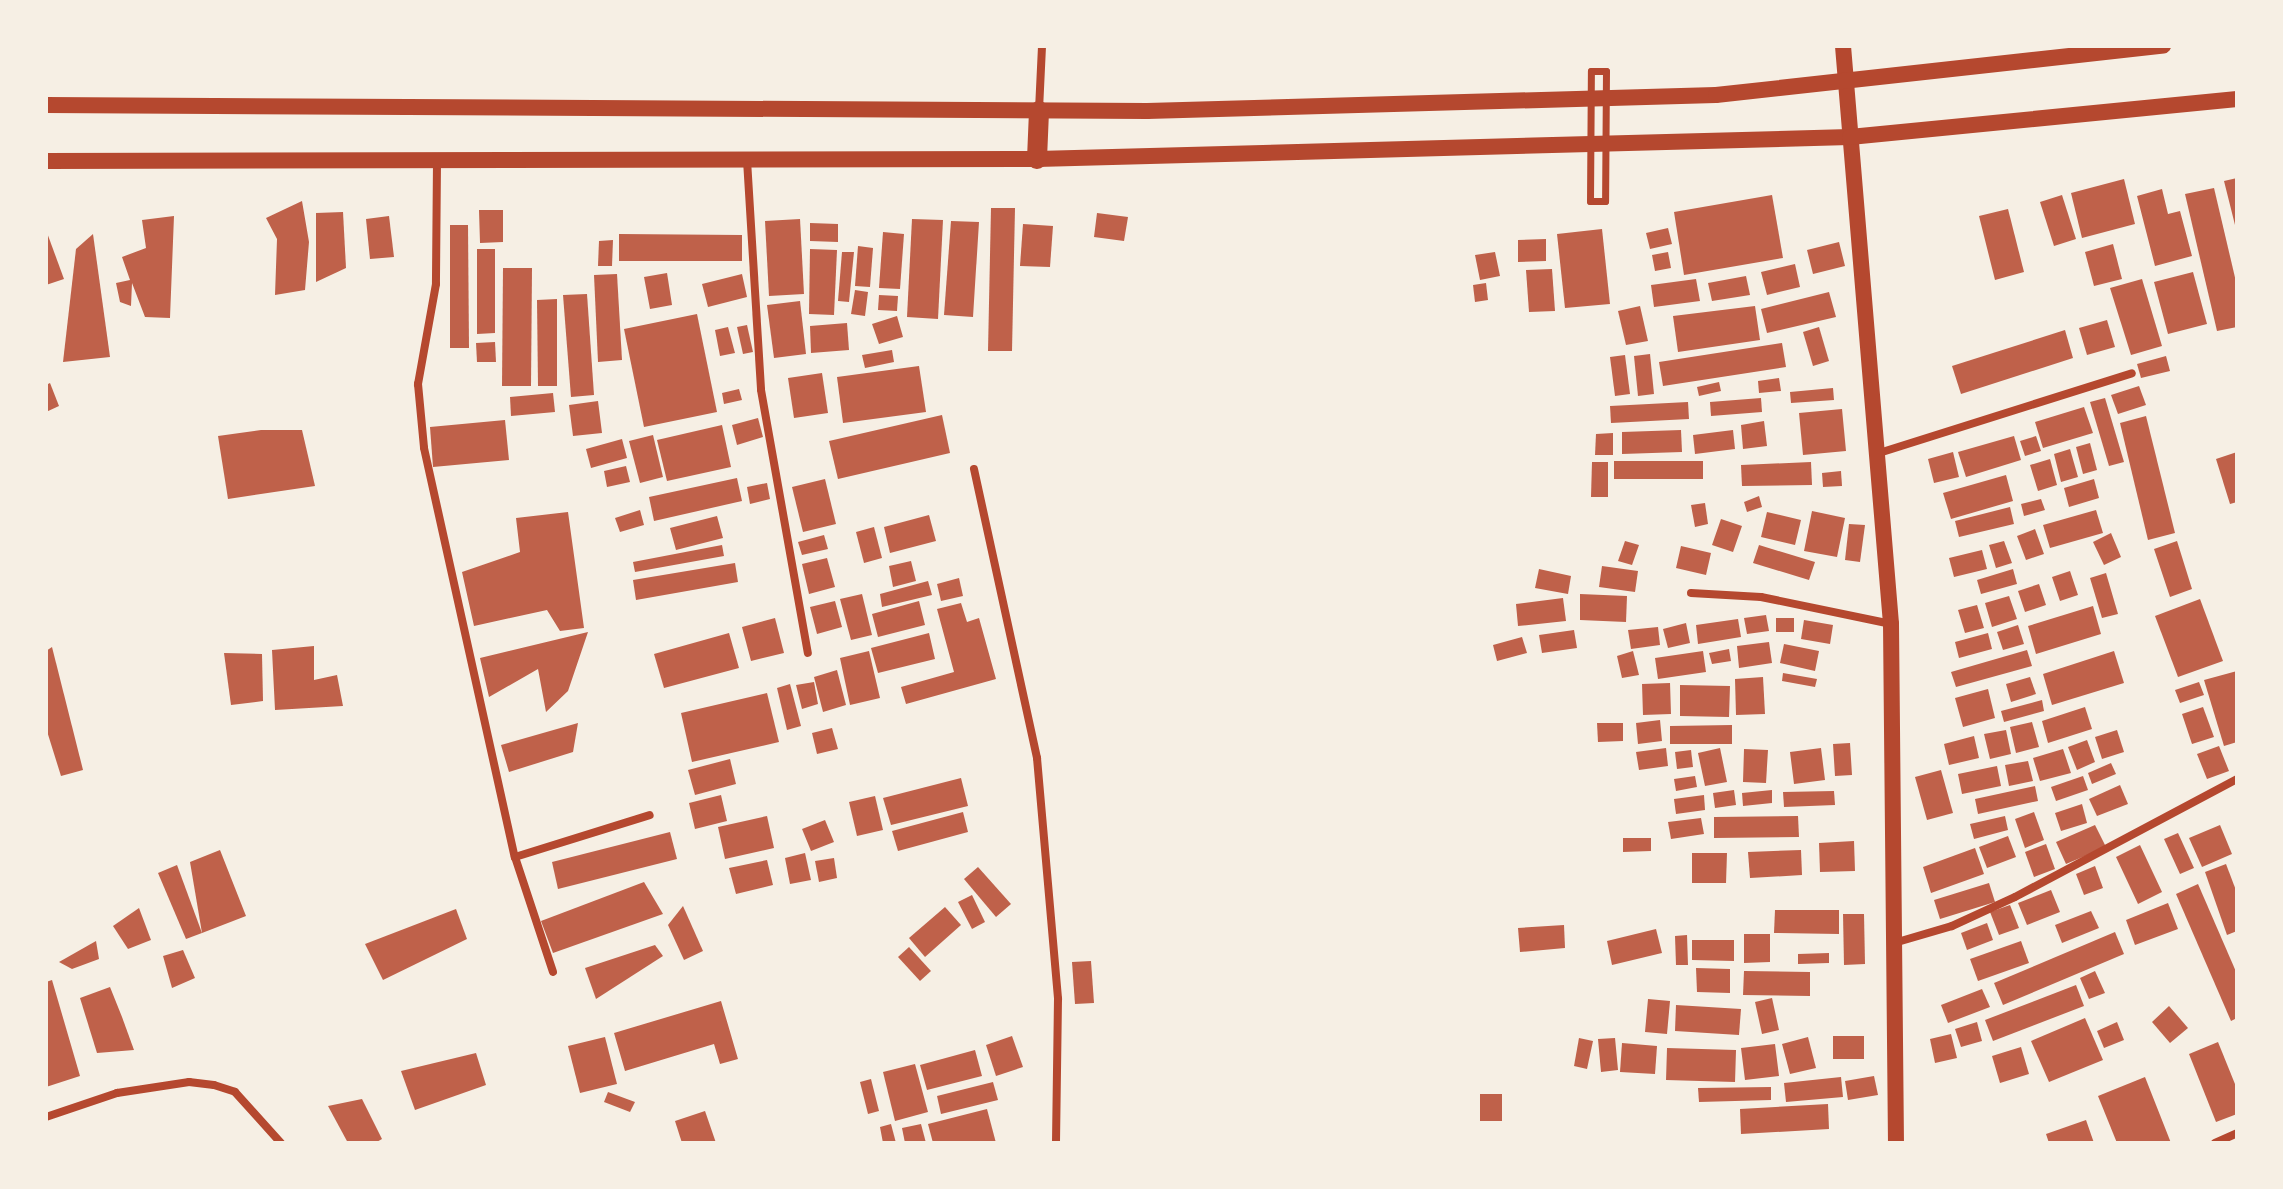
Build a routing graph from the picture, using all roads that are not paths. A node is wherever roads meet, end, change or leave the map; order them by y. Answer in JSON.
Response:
{"nodes":[{"id":1,"x":1042,"y":46,"type":"edge"},
{"id":2,"x":1843,"y":46,"type":"edge"},
{"id":3,"x":2163,"y":46,"type":"edge"},
{"id":4,"x":1591,"y":71,"type":"joint"},
{"id":5,"x":1845,"y":84,"type":"junction"},
{"id":6,"x":2237,"y":99,"type":"edge"},
{"id":7,"x":46,"y":105,"type":"edge"},
{"id":8,"x":1039,"y":111,"type":"junction"},
{"id":9,"x":1850,"y":137,"type":"junction"},
{"id":10,"x":1037,"y":159,"type":"junction"},
{"id":11,"x":747,"y":160,"type":"junction"},
{"id":12,"x":46,"y":161,"type":"edge"},
{"id":13,"x":437,"y":162,"type":"junction"},
{"id":14,"x":2132,"y":373,"type":"dead end"},
{"id":15,"x":1879,"y":453,"type":"junction"},
{"id":16,"x":974,"y":469,"type":"dead end"},
{"id":17,"x":1691,"y":593,"type":"dead end"},
{"id":18,"x":1891,"y":624,"type":"junction"},
{"id":19,"x":808,"y":653,"type":"dead end"},
{"id":20,"x":2237,"y":779,"type":"edge"},
{"id":21,"x":650,"y":815,"type":"dead end"},
{"id":22,"x":515,"y":857,"type":"junction"},
{"id":23,"x":1894,"y":943,"type":"junction"},
{"id":24,"x":553,"y":972,"type":"dead end"},
{"id":25,"x":46,"y":1117,"type":"edge"},
{"id":26,"x":2237,"y":1133,"type":"edge"},
{"id":27,"x":281,"y":1143,"type":"edge"},
{"id":28,"x":1056,"y":1143,"type":"edge"},
{"id":29,"x":1896,"y":1143,"type":"edge"},
{"id":30,"x":2215,"y":1143,"type":"edge"}],
"edges":[{"from":1,"to":8,"type":"street"},
{"from":2,"to":5,"type":"main road"},
{"from":3,"to":5,"type":"main road"},
{"from":4,"to":4,"type":"street"},
{"from":5,"to":8,"type":"main road"},
{"from":5,"to":9,"type":"main road"},
{"from":6,"to":9,"type":"main road"},
{"from":7,"to":8,"type":"main road"},
{"from":8,"to":10,"type":"main road"},
{"from":9,"to":10,"type":"main road"},
{"from":9,"to":15,"type":"main road"},
{"from":10,"to":11,"type":"main road"},
{"from":11,"to":13,"type":"main road"},
{"from":11,"to":19,"type":"street"},
{"from":12,"to":13,"type":"main road"},
{"from":13,"to":22,"type":"street"},
{"from":14,"to":15,"type":"street"},
{"from":15,"to":18,"type":"main road"},
{"from":16,"to":28,"type":"street"},
{"from":17,"to":18,"type":"street"},
{"from":18,"to":23,"type":"main road"},
{"from":20,"to":23,"type":"street"},
{"from":21,"to":22,"type":"street"},
{"from":22,"to":24,"type":"street"},
{"from":23,"to":29,"type":"main road"},
{"from":25,"to":27,"type":"street"},
{"from":26,"to":30,"type":"street"}]}
